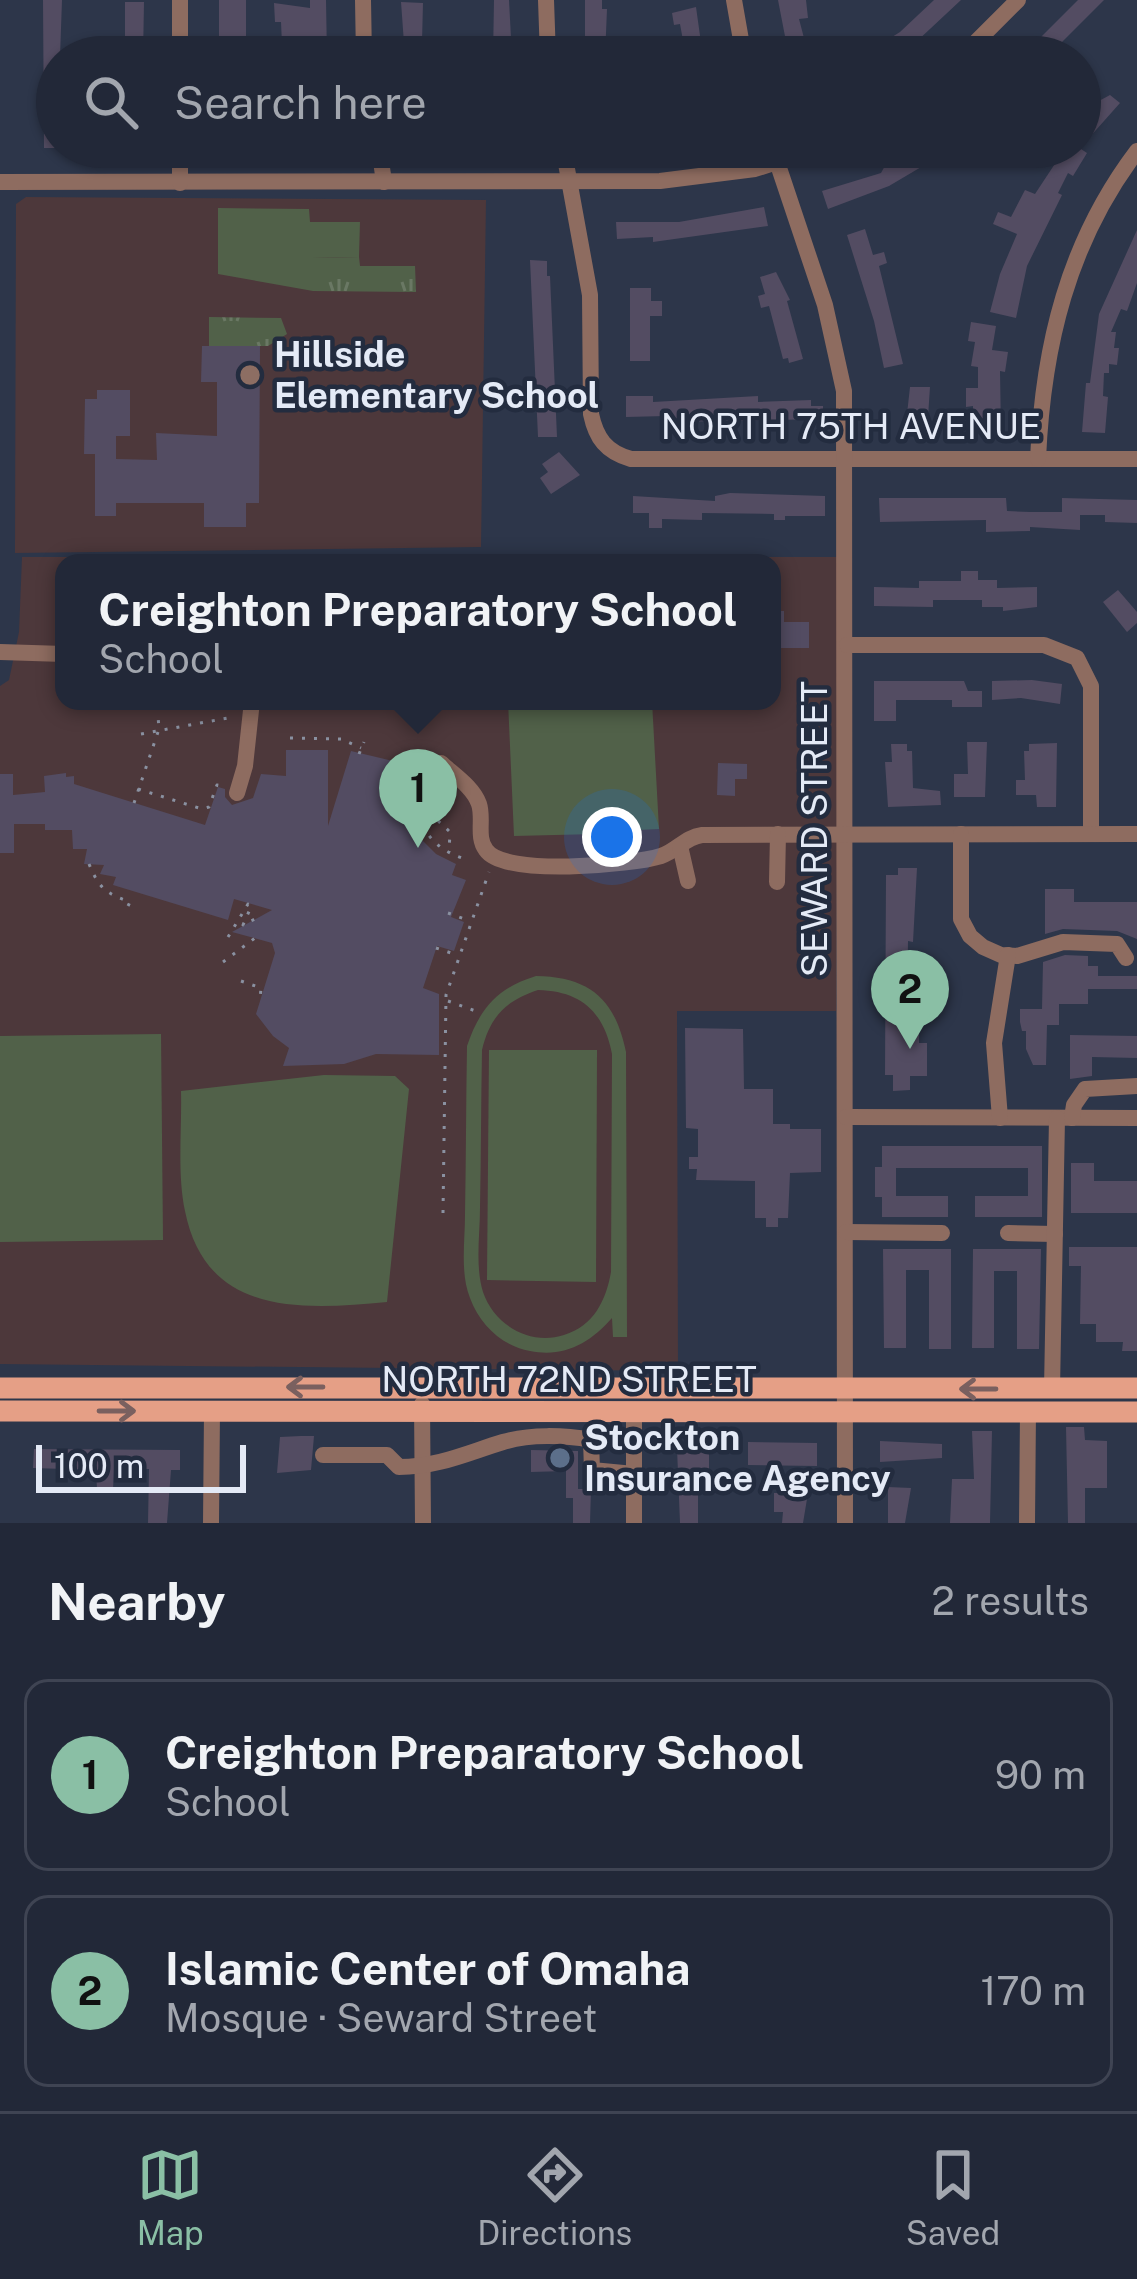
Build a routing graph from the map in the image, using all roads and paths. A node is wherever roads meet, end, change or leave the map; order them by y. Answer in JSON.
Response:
{"nodes":[{"id":1,"x":180,"y":0,"type":"edge"},
{"id":2,"x":363,"y":0,"type":"edge"},
{"id":3,"x":547,"y":0,"type":"edge"},
{"id":4,"x":734,"y":0,"type":"edge"},
{"id":5,"x":1018,"y":0,"type":"edge"},
{"id":6,"x":180,"y":36,"type":"edge"},
{"id":7,"x":364,"y":36,"type":"edge"},
{"id":8,"x":548,"y":36,"type":"edge"},
{"id":9,"x":740,"y":36,"type":"edge"},
{"id":10,"x":982,"y":36,"type":"edge"},
{"id":11,"x":1137,"y":151,"type":"edge"},
{"id":12,"x":180,"y":168,"type":"edge"},
{"id":13,"x":382,"y":168,"type":"edge"},
{"id":14,"x":567,"y":168,"type":"edge"},
{"id":15,"x":728,"y":168,"type":"edge"},
{"id":16,"x":779,"y":168,"type":"edge"},
{"id":17,"x":569,"y":181,"type":"junction"},
{"id":18,"x":0,"y":182,"type":"edge"},
{"id":19,"x":384,"y":182,"type":"junction"},
{"id":20,"x":180,"y":183,"type":"junction"},
{"id":21,"x":1038,"y":459,"type":"junction"},
{"id":22,"x":1137,"y":459,"type":"edge"},
{"id":23,"x":846,"y":460,"type":"junction"},
{"id":24,"x":847,"y":645,"type":"junction"},
{"id":25,"x":0,"y":652,"type":"edge"},
{"id":26,"x":55,"y":654,"type":"edge"},
{"id":27,"x":251,"y":710,"type":"edge"},
{"id":28,"x":158,"y":716,"type":"dead end"},
{"id":29,"x":236,"y":717,"type":"dead end"},
{"id":30,"x":157,"y":733,"type":"junction"},
{"id":31,"x":141,"y":734,"type":"dead end"},
{"id":32,"x":290,"y":737,"type":"dead end"},
{"id":33,"x":362,"y":748,"type":"dead end"},
{"id":34,"x":441,"y":763,"type":"dead end"},
{"id":35,"x":415,"y":767,"type":"dead end"},
{"id":36,"x":413,"y":782,"type":"junction"},
{"id":37,"x":139,"y":789,"type":"junction"},
{"id":38,"x":238,"y":790,"type":"joint"},
{"id":39,"x":134,"y":802,"type":"dead end"},
{"id":40,"x":433,"y":816,"type":"junction"},
{"id":41,"x":421,"y":824,"type":"junction"},
{"id":42,"x":778,"y":834,"type":"junction"},
{"id":43,"x":847,"y":834,"type":"junction"},
{"id":44,"x":962,"y":834,"type":"junction"},
{"id":45,"x":1091,"y":834,"type":"junction"},
{"id":46,"x":1137,"y":835,"type":"edge"},
{"id":47,"x":685,"y":841,"type":"junction"},
{"id":48,"x":449,"y":852,"type":"junction"},
{"id":49,"x":462,"y":857,"type":"dead end"},
{"id":50,"x":89,"y":864,"type":"dead end"},
{"id":51,"x":492,"y":864,"type":"dead end"},
{"id":52,"x":688,"y":881,"type":"dead end"},
{"id":53,"x":777,"y":882,"type":"dead end"},
{"id":54,"x":128,"y":907,"type":"dead end"},
{"id":55,"x":448,"y":913,"type":"dead end"},
{"id":56,"x":257,"y":918,"type":"dead end"},
{"id":57,"x":472,"y":922,"type":"junction"},
{"id":58,"x":228,"y":937,"type":"dead end"},
{"id":59,"x":255,"y":938,"type":"dead end"},
{"id":60,"x":436,"y":948,"type":"dead end"},
{"id":61,"x":1008,"y":955,"type":"junction"},
{"id":62,"x":460,"y":956,"type":"junction"},
{"id":63,"x":1126,"y":958,"type":"dead end"},
{"id":64,"x":224,"y":962,"type":"dead end"},
{"id":65,"x":241,"y":981,"type":"dead end"},
{"id":66,"x":260,"y":1000,"type":"dead end"},
{"id":67,"x":446,"y":1000,"type":"junction"},
{"id":68,"x":482,"y":1013,"type":"dead end"},
{"id":69,"x":1137,"y":1085,"type":"edge"},
{"id":70,"x":846,"y":1118,"type":"junction"},
{"id":71,"x":1000,"y":1118,"type":"junction"},
{"id":72,"x":1064,"y":1118,"type":"junction"},
{"id":73,"x":1137,"y":1118,"type":"edge"},
{"id":74,"x":443,"y":1213,"type":"dead end"},
{"id":75,"x":846,"y":1232,"type":"junction"},
{"id":76,"x":942,"y":1233,"type":"dead end"},
{"id":77,"x":1008,"y":1233,"type":"dead end"},
{"id":78,"x":1055,"y":1234,"type":"junction"},
{"id":79,"x":0,"y":1388,"type":"edge"},
{"id":80,"x":422,"y":1388,"type":"junction"},
{"id":81,"x":847,"y":1388,"type":"junction"},
{"id":82,"x":1137,"y":1388,"type":"edge"},
{"id":83,"x":1052,"y":1389,"type":"junction"},
{"id":84,"x":0,"y":1411,"type":"edge"},
{"id":85,"x":212,"y":1411,"type":"junction"},
{"id":86,"x":1028,"y":1411,"type":"junction"},
{"id":87,"x":422,"y":1412,"type":"junction"},
{"id":88,"x":634,"y":1412,"type":"junction"},
{"id":89,"x":847,"y":1412,"type":"junction"},
{"id":90,"x":1137,"y":1412,"type":"edge"},
{"id":91,"x":323,"y":1455,"type":"dead end"},
{"id":92,"x":423,"y":1467,"type":"junction"},
{"id":93,"x":634,"y":1474,"type":"junction"},
{"id":94,"x":211,"y":1523,"type":"edge"},
{"id":95,"x":423,"y":1523,"type":"edge"},
{"id":96,"x":634,"y":1523,"type":"edge"},
{"id":97,"x":845,"y":1523,"type":"edge"},
{"id":98,"x":1028,"y":1523,"type":"edge"}],
"edges":[{"from":1,"to":6,"type":"street"},
{"from":2,"to":7,"type":"street"},
{"from":3,"to":8,"type":"street"},
{"from":4,"to":9,"type":"street"},
{"from":5,"to":10,"type":"street"},
{"from":11,"to":21,"type":"street"},
{"from":12,"to":20,"type":"street"},
{"from":13,"to":19,"type":"street"},
{"from":14,"to":17,"type":"street"},
{"from":15,"to":17,"type":"street"},
{"from":16,"to":23,"type":"street","name":"SEWARD STREET"},
{"from":17,"to":19,"type":"street"},
{"from":17,"to":23,"type":"street","name":"NORTH 75TH AVENUE"},
{"from":18,"to":20,"type":"street"},
{"from":19,"to":20,"type":"street"},
{"from":21,"to":22,"type":"street","name":"NORTH 75TH AVENUE"},
{"from":21,"to":23,"type":"street","name":"NORTH 75TH AVENUE"},
{"from":23,"to":24,"type":"street","name":"SEWARD STREET"},
{"from":24,"to":43,"type":"street","name":"SEWARD STREET"},
{"from":24,"to":45,"type":"street"},
{"from":25,"to":26,"type":"street"},
{"from":27,"to":38,"type":"street"},
{"from":28,"to":30,"type":"path"},
{"from":29,"to":30,"type":"path"},
{"from":30,"to":31,"type":"path"},
{"from":30,"to":37,"type":"path"},
{"from":32,"to":33,"type":"path"},
{"from":34,"to":47,"type":"street"},
{"from":35,"to":36,"type":"path"},
{"from":36,"to":40,"type":"path"},
{"from":36,"to":41,"type":"path"},
{"from":37,"to":38,"type":"path"},
{"from":37,"to":39,"type":"path"},
{"from":40,"to":41,"type":"path"},
{"from":40,"to":48,"type":"path"},
{"from":41,"to":48,"type":"path"},
{"from":42,"to":43,"type":"street"},
{"from":42,"to":47,"type":"street"},
{"from":42,"to":53,"type":"street"},
{"from":43,"to":44,"type":"street"},
{"from":43,"to":70,"type":"street","name":"SEWARD STREET"},
{"from":44,"to":45,"type":"street"},
{"from":44,"to":61,"type":"street"},
{"from":45,"to":46,"type":"street"},
{"from":47,"to":52,"type":"street"},
{"from":48,"to":49,"type":"path"},
{"from":50,"to":54,"type":"path"},
{"from":51,"to":57,"type":"path"},
{"from":55,"to":57,"type":"path"},
{"from":56,"to":58,"type":"path"},
{"from":57,"to":62,"type":"path"},
{"from":59,"to":64,"type":"path"},
{"from":60,"to":62,"type":"path"},
{"from":61,"to":63,"type":"street"},
{"from":61,"to":71,"type":"street"},
{"from":62,"to":67,"type":"path"},
{"from":65,"to":66,"type":"path"},
{"from":67,"to":68,"type":"path"},
{"from":67,"to":74,"type":"path"},
{"from":69,"to":72,"type":"street"},
{"from":70,"to":71,"type":"street"},
{"from":70,"to":75,"type":"street","name":"SEWARD STREET"},
{"from":71,"to":72,"type":"street"},
{"from":72,"to":73,"type":"street"},
{"from":72,"to":78,"type":"street"},
{"from":75,"to":76,"type":"street"},
{"from":75,"to":81,"type":"street","name":"SEWARD STREET"},
{"from":77,"to":78,"type":"street"},
{"from":78,"to":83,"type":"street"},
{"from":80,"to":79,"type":"main road","name":"NORTH 72ND STREET","one_way":true},
{"from":80,"to":81,"type":"main road","name":"NORTH 72ND STREET"},
{"from":80,"to":87,"type":"street"},
{"from":83,"to":81,"type":"main road","name":"NORTH 72ND STREET","one_way":true},
{"from":81,"to":89,"type":"street","name":"SEWARD STREET"},
{"from":82,"to":83,"type":"main road","name":"NORTH 72ND STREET"},
{"from":84,"to":85,"type":"main road","name":"NORTH 72ND STREET","one_way":true},
{"from":85,"to":87,"type":"main road","name":"NORTH 72ND STREET"},
{"from":85,"to":94,"type":"street"},
{"from":86,"to":89,"type":"main road","name":"NORTH 72ND STREET"},
{"from":86,"to":90,"type":"main road","name":"NORTH 72ND STREET"},
{"from":86,"to":98,"type":"street"},
{"from":87,"to":88,"type":"main road","name":"NORTH 72ND STREET"},
{"from":87,"to":92,"type":"street"},
{"from":88,"to":89,"type":"main road","name":"NORTH 72ND STREET"},
{"from":88,"to":93,"type":"street"},
{"from":89,"to":97,"type":"street","name":"SEWARD STREET"},
{"from":91,"to":92,"type":"street"},
{"from":92,"to":93,"type":"street"},
{"from":92,"to":95,"type":"street"},
{"from":93,"to":96,"type":"street"}]}
